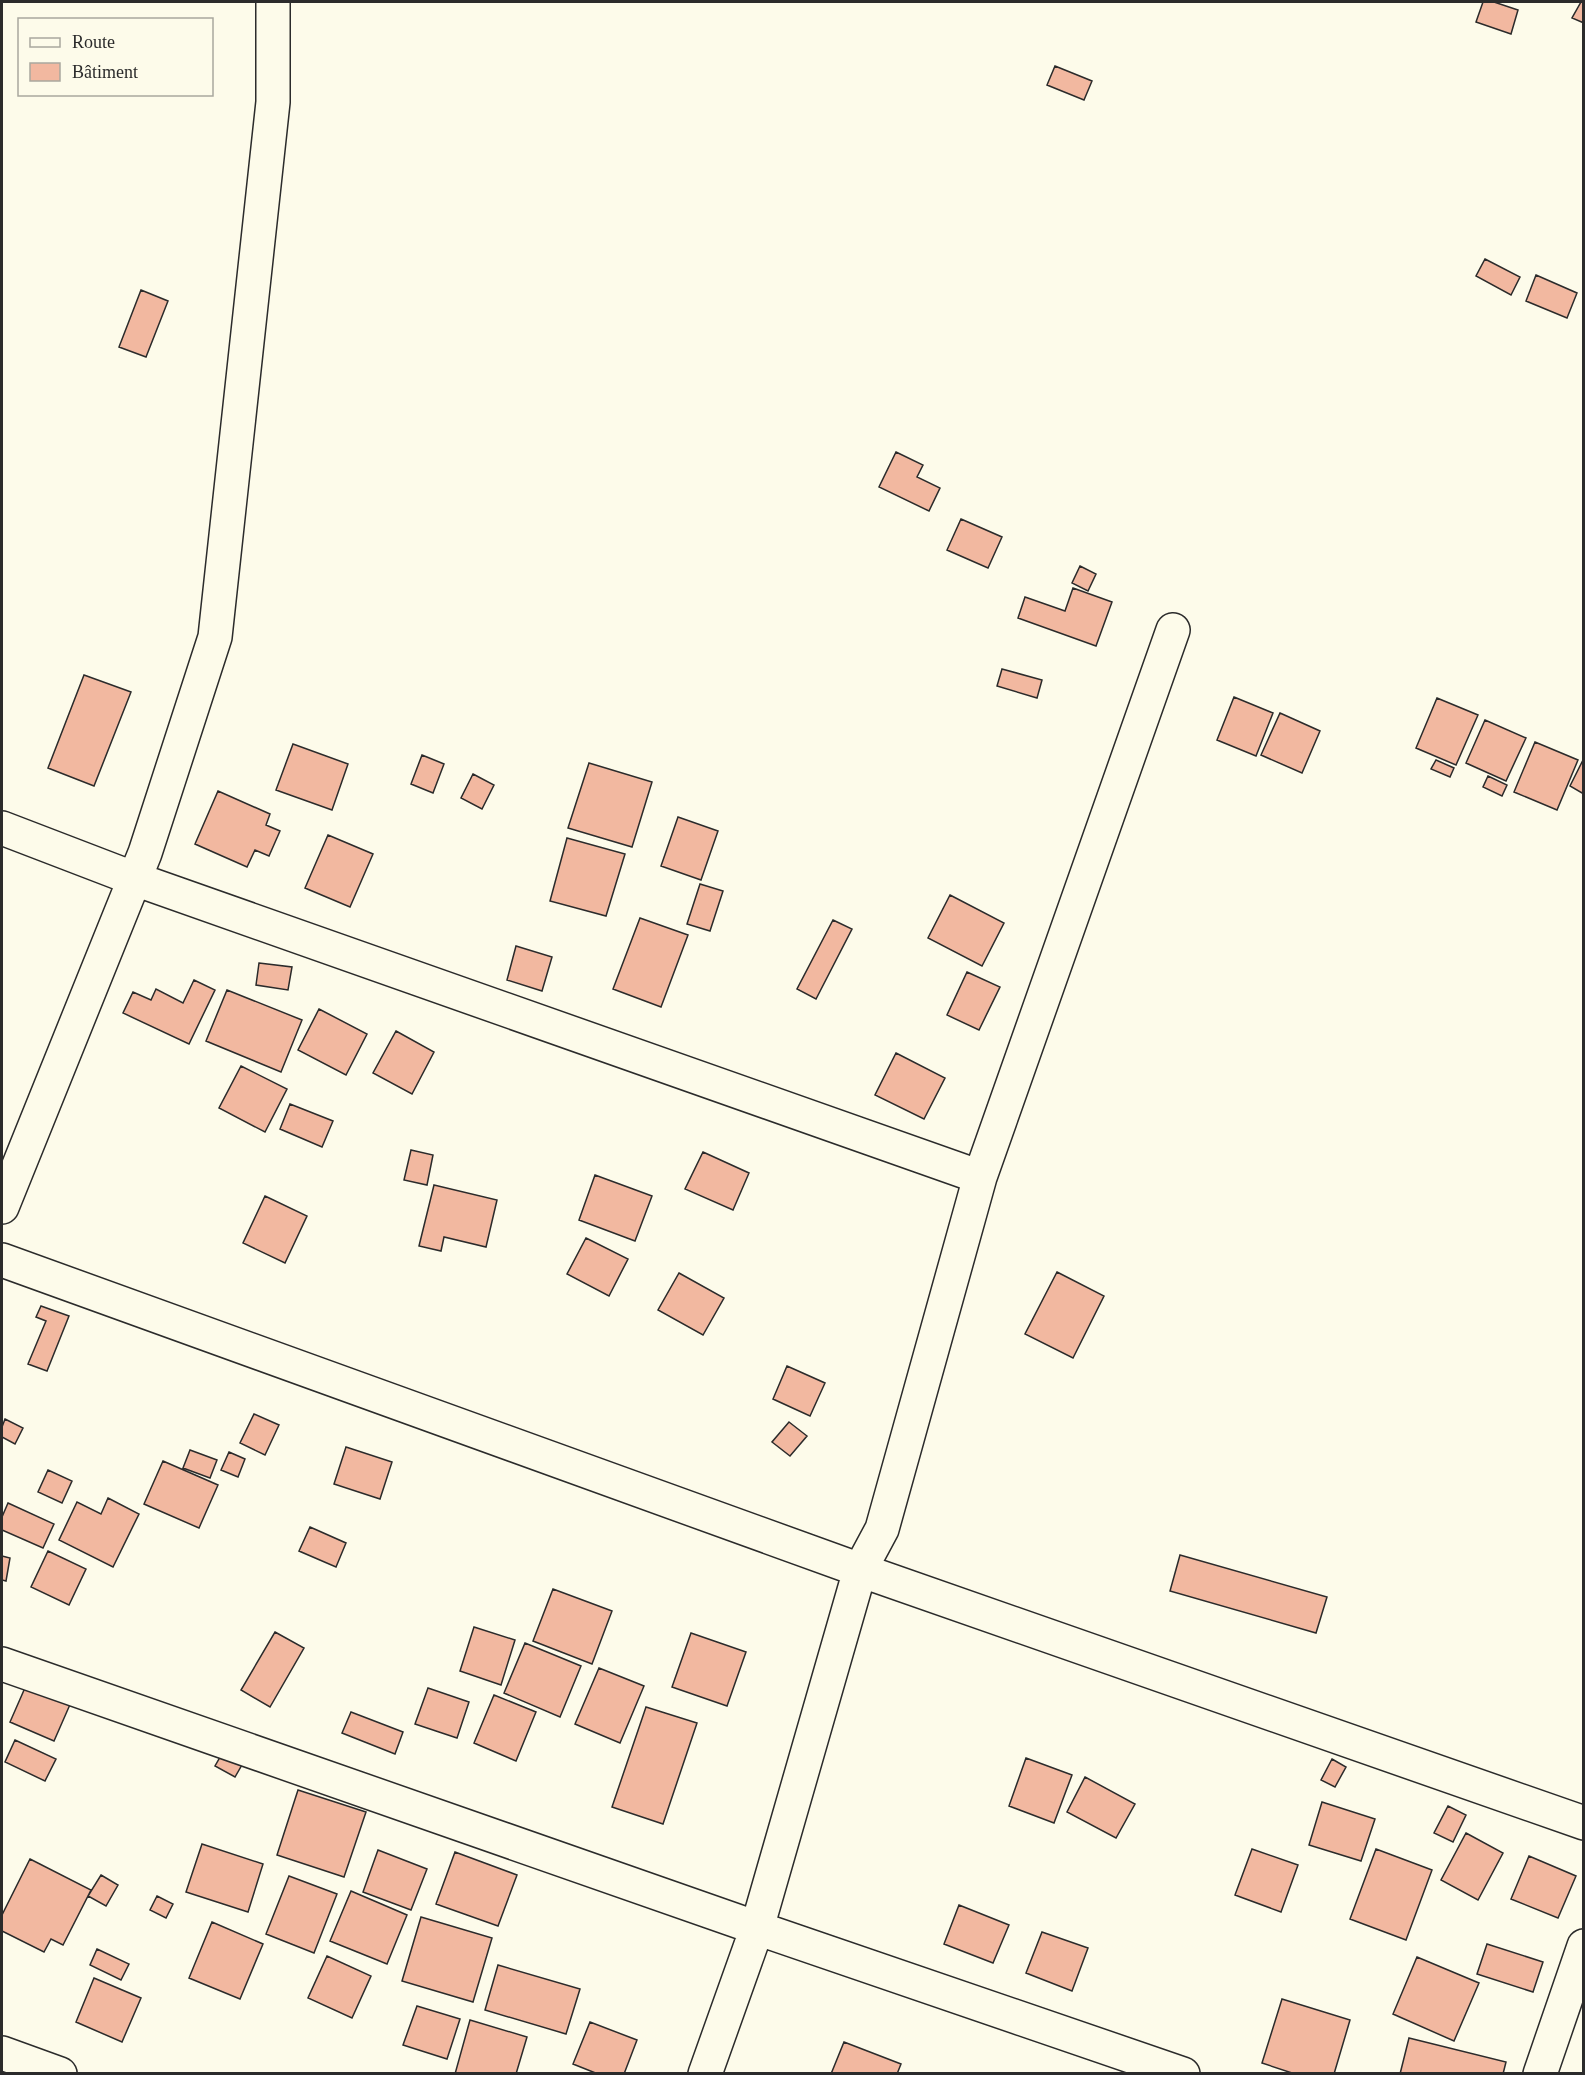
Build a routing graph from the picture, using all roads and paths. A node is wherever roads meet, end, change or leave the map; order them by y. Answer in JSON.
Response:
{"nodes":[{"id":1,"x":273,"y":2,"type":"edge"},
{"id":2,"x":1173,"y":630,"type":"dead end"},
{"id":3,"x":2,"y":828,"type":"edge"},
{"id":4,"x":135,"y":879,"type":"junction"},
{"id":5,"x":980,"y":1177,"type":"junction"},
{"id":6,"x":2,"y":1207,"type":"edge"},
{"id":7,"x":2,"y":1260,"type":"edge"},
{"id":8,"x":860,"y":1570,"type":"junction"},
{"id":9,"x":2,"y":1664,"type":"edge"},
{"id":10,"x":1584,"y":1823,"type":"edge"},
{"id":11,"x":757,"y":1928,"type":"junction"},
{"id":12,"x":1584,"y":1946,"type":"edge"},
{"id":13,"x":2,"y":2053,"type":"edge"},
{"id":14,"x":60,"y":2073,"type":"edge"},
{"id":15,"x":705,"y":2073,"type":"edge"},
{"id":16,"x":1183,"y":2073,"type":"edge"},
{"id":17,"x":1540,"y":2073,"type":"edge"}],
"edges":[{"from":1,"to":4,"type":"street"},
{"from":2,"to":5,"type":"street"},
{"from":3,"to":4,"type":"street"},
{"from":4,"to":5,"type":"street"},
{"from":4,"to":6,"type":"street"},
{"from":5,"to":8,"type":"street"},
{"from":7,"to":8,"type":"street"},
{"from":8,"to":10,"type":"street"},
{"from":8,"to":11,"type":"street"},
{"from":9,"to":11,"type":"street"},
{"from":11,"to":15,"type":"street"},
{"from":11,"to":16,"type":"street"},
{"from":12,"to":17,"type":"street"},
{"from":13,"to":14,"type":"street"}]}
